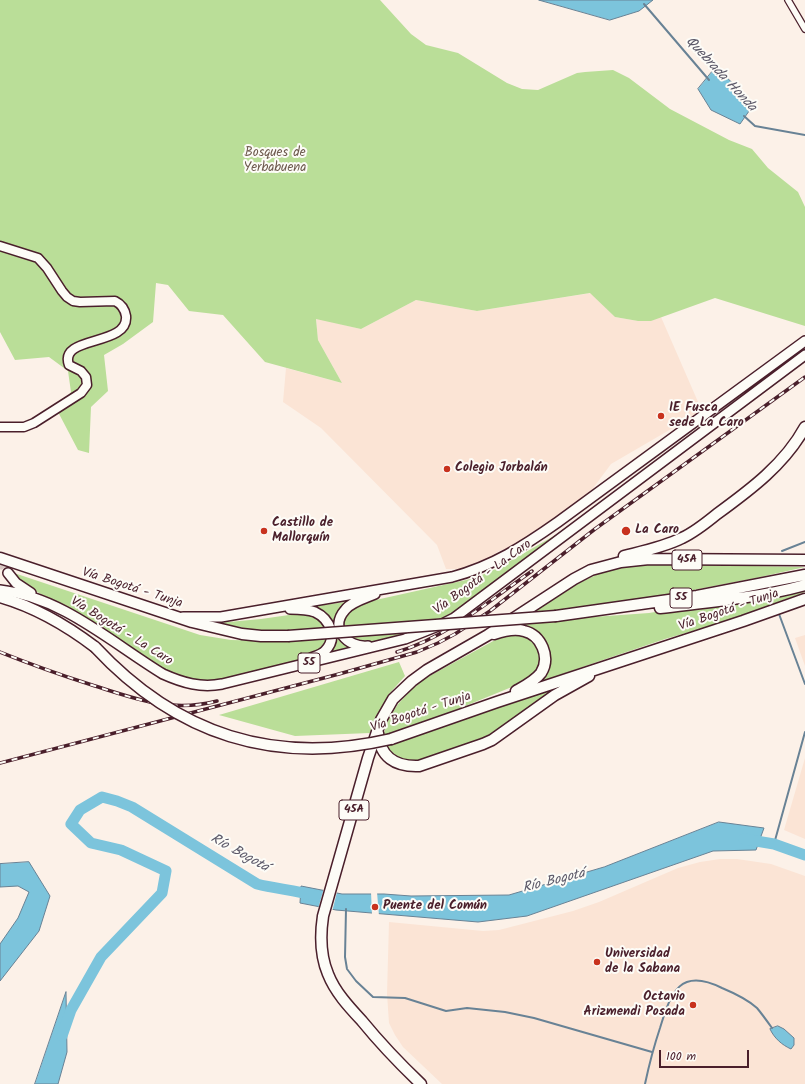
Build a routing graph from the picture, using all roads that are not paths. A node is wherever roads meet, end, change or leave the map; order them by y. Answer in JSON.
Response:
{"nodes":[{"id":1,"x":788,"y":0,"type":"edge"},
{"id":2,"x":805,"y":29,"type":"edge"},
{"id":3,"x":0,"y":246,"type":"edge"},
{"id":4,"x":805,"y":341,"type":"edge"},
{"id":5,"x":805,"y":355,"type":"edge"},
{"id":6,"x":0,"y":427,"type":"edge"},
{"id":7,"x":805,"y":427,"type":"edge"},
{"id":8,"x":0,"y":558,"type":"edge"},
{"id":9,"x":805,"y":560,"type":"edge"},
{"id":10,"x":591,"y":570,"type":"junction"},
{"id":11,"x":8,"y":573,"type":"tunnel mouth"},
{"id":12,"x":805,"y":575,"type":"edge"},
{"id":13,"x":805,"y":585,"type":"edge"},
{"id":14,"x":387,"y":588,"type":"junction"},
{"id":15,"x":0,"y":590,"type":"edge"},
{"id":16,"x":0,"y":597,"type":"edge"},
{"id":17,"x":805,"y":599,"type":"edge"},
{"id":18,"x":51,"y":605,"type":"junction"},
{"id":19,"x":269,"y":609,"type":"junction"},
{"id":20,"x":556,"y":616,"type":"junction"},
{"id":21,"x":175,"y":617,"type":"junction"},
{"id":22,"x":488,"y":635,"type":"junction"},
{"id":23,"x":387,"y":644,"type":"junction"},
{"id":24,"x":644,"y":654,"type":"junction"},
{"id":25,"x":258,"y":675,"type":"junction"},
{"id":26,"x":497,"y":702,"type":"junction"},
{"id":27,"x":377,"y":731,"type":"junction"},
{"id":28,"x":421,"y":1084,"type":"edge"}],
"edges":[{"from":1,"to":2,"type":"street"},
{"from":3,"to":6,"type":"street"},
{"from":4,"to":14,"type":"main road","name":"Vía Bogotá - La Caro","number":"55"},
{"from":5,"to":23,"type":"main road","name":"Vía Bogotá - La Caro","number":"55"},
{"from":7,"to":10,"type":"highway"},
{"from":8,"to":21,"type":"highway","name":"Vía Bogotá - Tunja","number":"55"},
{"from":9,"to":10,"type":"highway","number":"45A"},
{"from":10,"to":22,"type":"highway","number":"45A"},
{"from":11,"to":18,"type":"main road"},
{"from":12,"to":20,"type":"highway","name":"Vía Bogotá - Tunja","number":"55"},
{"from":13,"to":20,"type":"highway","number":"55"},
{"from":14,"to":19,"type":"main road","name":"Vía Bogotá - La Caro","number":"55"},
{"from":14,"to":23,"type":"main road"},
{"from":15,"to":18,"type":"main road","name":"Vía Bogotá - La Caro","number":"55"},
{"from":16,"to":26,"type":"highway","name":"Vía Bogotá - Tunja","bridge":true},
{"from":17,"to":24,"type":"highway","name":"Vía Bogotá - Tunja"},
{"from":18,"to":25,"type":"main road","name":"Vía Bogotá - La Caro","number":"55"},
{"from":19,"to":21,"type":"main road","name":"Vía Bogotá - La Caro","number":"55"},
{"from":19,"to":25,"type":"main road"},
{"from":20,"to":21,"type":"highway","name":"Vía Bogotá - Tunja","number":"55","bridge":true},
{"from":22,"to":26,"type":"highway"},
{"from":22,"to":27,"type":"highway","number":"45A"},
{"from":23,"to":25,"type":"main road","name":"Vía Bogotá - La Caro","number":"55"},
{"from":24,"to":26,"type":"highway","name":"Vía Bogotá - Tunja"},
{"from":24,"to":27,"type":"highway"},
{"from":27,"to":28,"type":"highway","number":"45A"}]}
